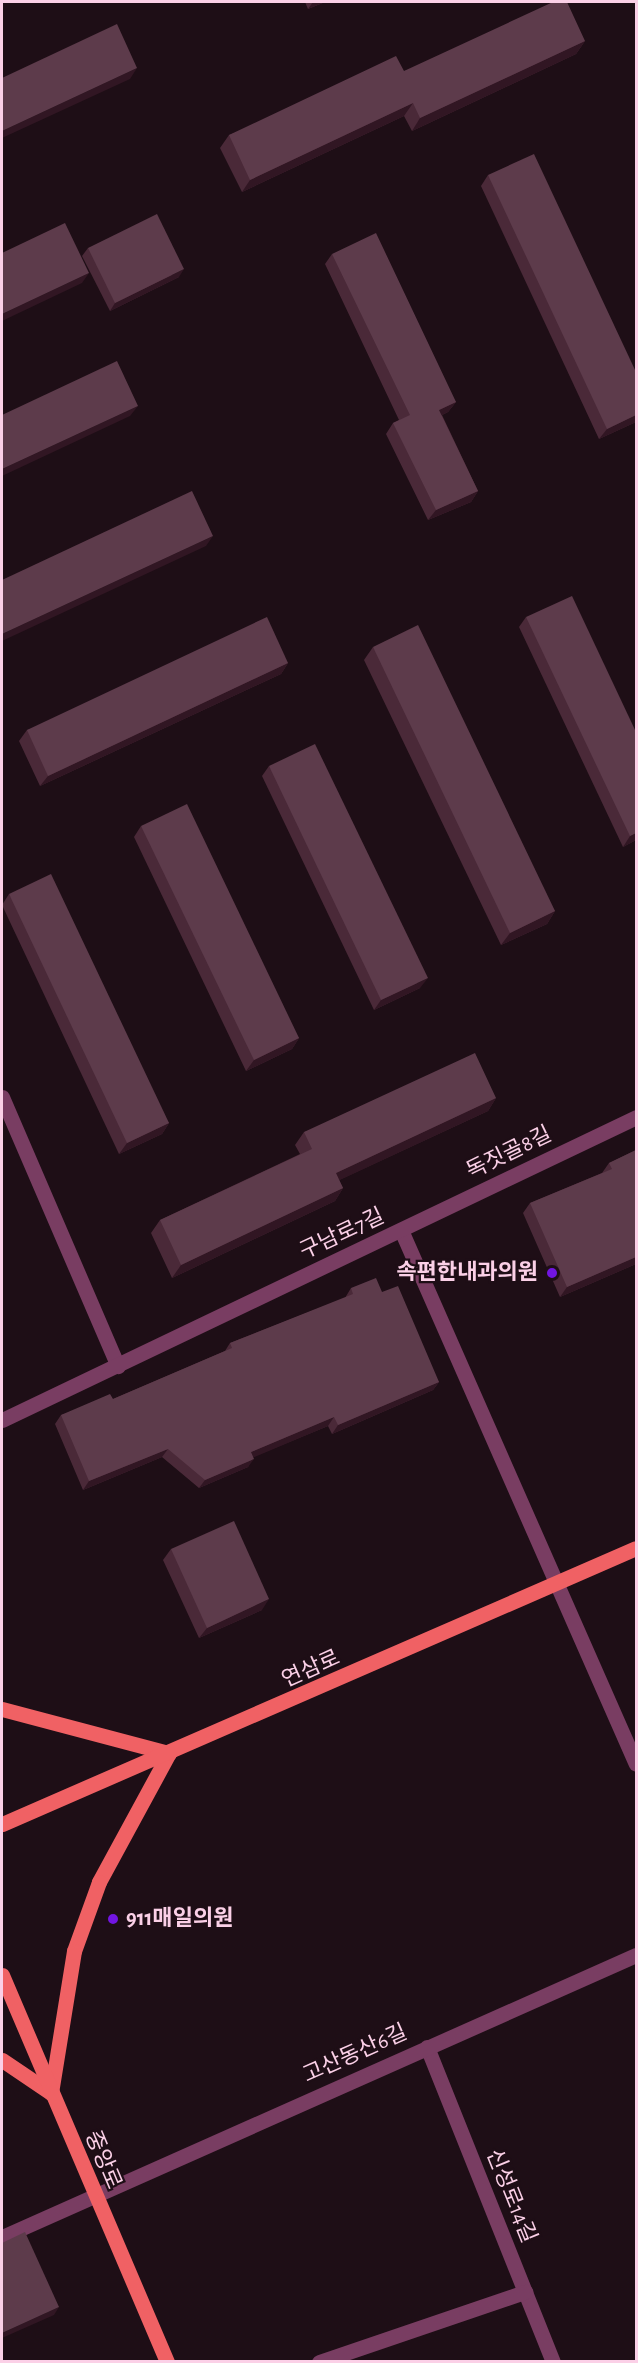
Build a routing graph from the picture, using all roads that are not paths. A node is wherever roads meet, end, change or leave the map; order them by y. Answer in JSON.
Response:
{"nodes":[{"id":1,"x":2,"y":1097,"type":"edge"},
{"id":2,"x":636,"y":1117,"type":"edge"},
{"id":3,"x":401,"y":1230,"type":"junction"},
{"id":4,"x":118,"y":1366,"type":"junction"},
{"id":5,"x":2,"y":1420,"type":"edge"},
{"id":6,"x":636,"y":1548,"type":"edge"},
{"id":7,"x":557,"y":1583,"type":"junction"},
{"id":8,"x":2,"y":1709,"type":"edge"},
{"id":9,"x":169,"y":1753,"type":"junction"},
{"id":10,"x":636,"y":1764,"type":"edge"},
{"id":11,"x":2,"y":1824,"type":"edge"},
{"id":12,"x":636,"y":1955,"type":"edge"},
{"id":13,"x":2,"y":1975,"type":"edge"},
{"id":14,"x":427,"y":2048,"type":"junction"},
{"id":15,"x":2,"y":2060,"type":"edge"},
{"id":16,"x":51,"y":2093,"type":"junction"},
{"id":17,"x":92,"y":2194,"type":"junction"},
{"id":18,"x":2,"y":2236,"type":"edge"},
{"id":19,"x":525,"y":2292,"type":"junction"},
{"id":20,"x":168,"y":2361,"type":"edge"},
{"id":21,"x":319,"y":2361,"type":"edge"},
{"id":22,"x":553,"y":2361,"type":"edge"}],
"edges":[{"from":1,"to":4,"type":"street"},
{"from":2,"to":3,"type":"street","name":"독짓골8길"},
{"from":3,"to":4,"type":"street","name":"구남로7길"},
{"from":3,"to":7,"type":"street","name":"구남로7길"},
{"from":4,"to":5,"type":"street","name":"구남로7길"},
{"from":6,"to":7,"type":"main road","name":"연삼로"},
{"from":7,"to":9,"type":"main road","name":"연삼로"},
{"from":7,"to":10,"type":"street","name":"구남로7길"},
{"from":8,"to":9,"type":"main road"},
{"from":9,"to":11,"type":"main road","name":"연삼로"},
{"from":9,"to":16,"type":"main road"},
{"from":12,"to":14,"type":"street","name":"고산동산6길"},
{"from":13,"to":16,"type":"main road","name":"중앙로"},
{"from":14,"to":17,"type":"street","name":"고산동산6길"},
{"from":14,"to":19,"type":"street","name":"신성로14길"},
{"from":15,"to":16,"type":"main road"},
{"from":16,"to":17,"type":"main road","name":"중앙로"},
{"from":17,"to":18,"type":"street","name":"고산동산6길"},
{"from":17,"to":20,"type":"main road","name":"중앙로"},
{"from":19,"to":21,"type":"street"},
{"from":19,"to":22,"type":"street","name":"신성로14길"}]}
